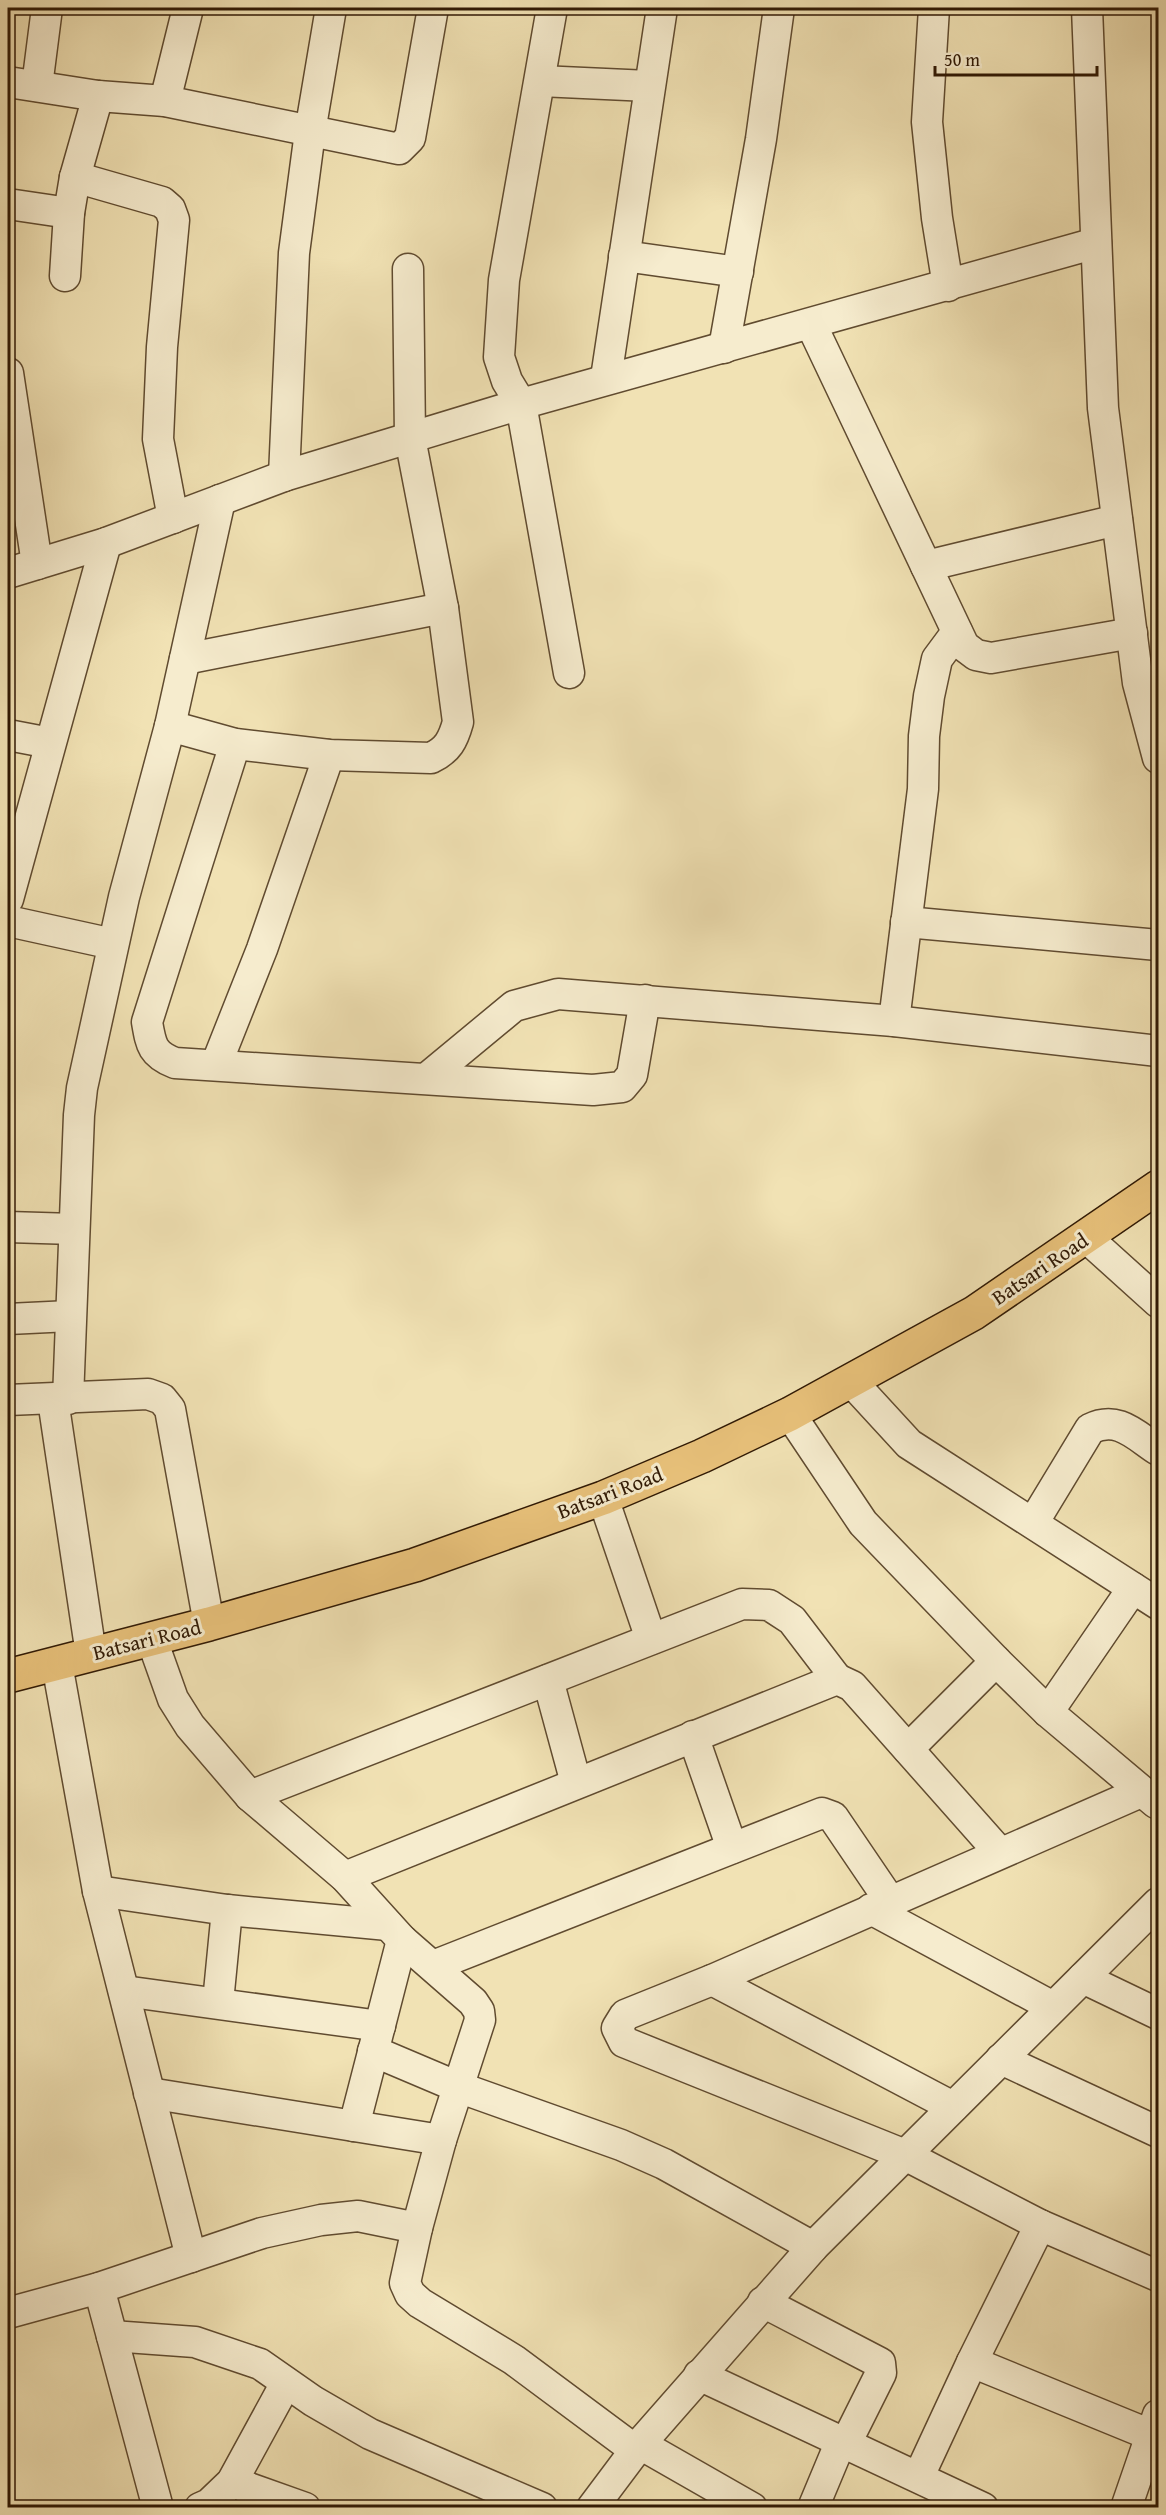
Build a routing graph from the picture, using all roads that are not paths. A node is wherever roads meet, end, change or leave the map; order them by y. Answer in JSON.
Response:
{"nodes":[{"id":1,"x":48,"y":8,"type":"edge"},
{"id":2,"x":188,"y":8,"type":"edge"},
{"id":3,"x":331,"y":8,"type":"edge"},
{"id":4,"x":433,"y":8,"type":"edge"},
{"id":5,"x":552,"y":8,"type":"edge"},
{"id":6,"x":662,"y":8,"type":"edge"},
{"id":7,"x":779,"y":8,"type":"edge"},
{"id":8,"x":934,"y":8,"type":"edge"},
{"id":9,"x":1085,"y":11,"type":"edge"},
{"id":10,"x":540,"y":81,"type":"junction"},
{"id":11,"x":8,"y":82,"type":"edge"},
{"id":12,"x":36,"y":86,"type":"junction"},
{"id":13,"x":649,"y":86,"type":"junction"},
{"id":14,"x":98,"y":96,"type":"junction"},
{"id":15,"x":165,"y":101,"type":"junction"},
{"id":16,"x":310,"y":132,"type":"junction"},
{"id":17,"x":75,"y":177,"type":"junction"},
{"id":18,"x":8,"y":204,"type":"edge"},
{"id":19,"x":69,"y":213,"type":"junction"},
{"id":20,"x":1096,"y":243,"type":"junction"},
{"id":21,"x":624,"y":256,"type":"junction"},
{"id":22,"x":408,"y":269,"type":"dead end"},
{"id":23,"x":738,"y":272,"type":"junction"},
{"id":24,"x":65,"y":276,"type":"dead end"},
{"id":25,"x":948,"y":286,"type":"junction"},
{"id":26,"x":812,"y":324,"type":"junction"},
{"id":27,"x":724,"y":348,"type":"junction"},
{"id":28,"x":8,"y":373,"type":"edge"},
{"id":29,"x":606,"y":378,"type":"junction"},
{"id":30,"x":521,"y":404,"type":"junction"},
{"id":31,"x":410,"y":438,"type":"junction"},
{"id":32,"x":284,"y":476,"type":"junction"},
{"id":33,"x":220,"y":500,"type":"junction"},
{"id":34,"x":173,"y":518,"type":"junction"},
{"id":35,"x":1117,"y":520,"type":"junction"},
{"id":36,"x":106,"y":543,"type":"junction"},
{"id":37,"x":37,"y":564,"type":"junction"},
{"id":38,"x":926,"y":566,"type":"junction"},
{"id":39,"x":8,"y":573,"type":"edge"},
{"id":40,"x":443,"y":608,"type":"junction"},
{"id":41,"x":957,"y":632,"type":"junction"},
{"id":42,"x":1132,"y":633,"type":"junction"},
{"id":43,"x":184,"y":659,"type":"junction"},
{"id":44,"x":569,"y":673,"type":"dead end"},
{"id":45,"x":170,"y":726,"type":"junction"},
{"id":46,"x":8,"y":735,"type":"edge"},
{"id":47,"x":50,"y":743,"type":"junction"},
{"id":48,"x":235,"y":744,"type":"junction"},
{"id":49,"x":329,"y":755,"type":"junction"},
{"id":50,"x":1158,"y":758,"type":"edge"},
{"id":51,"x":8,"y":899,"type":"edge"},
{"id":52,"x":8,"y":921,"type":"edge"},
{"id":53,"x":906,"y":922,"type":"junction"},
{"id":54,"x":113,"y":944,"type":"junction"},
{"id":55,"x":1158,"y":945,"type":"edge"},
{"id":56,"x":645,"y":1000,"type":"junction"},
{"id":57,"x":894,"y":1021,"type":"junction"},
{"id":58,"x":1158,"y":1051,"type":"edge"},
{"id":59,"x":216,"y":1065,"type":"junction"},
{"id":60,"x":427,"y":1078,"type":"junction"},
{"id":61,"x":1158,"y":1187,"type":"edge"},
{"id":62,"x":8,"y":1227,"type":"edge"},
{"id":63,"x":74,"y":1229,"type":"junction"},
{"id":64,"x":1087,"y":1238,"type":"junction"},
{"id":65,"x":1158,"y":1302,"type":"edge"},
{"id":66,"x":70,"y":1316,"type":"junction"},
{"id":67,"x":8,"y":1319,"type":"edge"},
{"id":68,"x":852,"y":1382,"type":"junction"},
{"id":69,"x":60,"y":1399,"type":"junction"},
{"id":70,"x":8,"y":1400,"type":"edge"},
{"id":71,"x":790,"y":1414,"type":"junction"},
{"id":72,"x":1158,"y":1450,"type":"edge"},
{"id":73,"x":603,"y":1498,"type":"junction"},
{"id":74,"x":1033,"y":1524,"type":"junction"},
{"id":75,"x":1133,"y":1588,"type":"junction"},
{"id":76,"x":1158,"y":1604,"type":"edge"},
{"id":77,"x":209,"y":1624,"type":"junction"},
{"id":78,"x":651,"y":1639,"type":"junction"},
{"id":79,"x":152,"y":1640,"type":"junction"},
{"id":80,"x":91,"y":1654,"type":"junction"},
{"id":81,"x":996,"y":1661,"type":"junction"},
{"id":82,"x":57,"y":1664,"type":"junction"},
{"id":83,"x":8,"y":1676,"type":"edge"},
{"id":84,"x":837,"y":1678,"type":"junction"},
{"id":85,"x":548,"y":1680,"type":"junction"},
{"id":86,"x":1048,"y":1712,"type":"junction"},
{"id":87,"x":693,"y":1736,"type":"junction"},
{"id":88,"x":908,"y":1749,"type":"junction"},
{"id":89,"x":576,"y":1783,"type":"junction"},
{"id":90,"x":250,"y":1796,"type":"junction"},
{"id":91,"x":1150,"y":1798,"type":"edge"},
{"id":92,"x":732,"y":1848,"type":"junction"},
{"id":93,"x":1000,"y":1853,"type":"junction"},
{"id":94,"x":345,"y":1877,"type":"junction"},
{"id":95,"x":98,"y":1891,"type":"junction"},
{"id":96,"x":1158,"y":1903,"type":"edge"},
{"id":97,"x":881,"y":1905,"type":"junction"},
{"id":98,"x":227,"y":1910,"type":"junction"},
{"id":99,"x":395,"y":1932,"type":"junction"},
{"id":100,"x":433,"y":1966,"type":"junction"},
{"id":101,"x":1083,"y":1978,"type":"junction"},
{"id":102,"x":712,"y":1980,"type":"junction"},
{"id":103,"x":124,"y":1991,"type":"junction"},
{"id":104,"x":218,"y":2002,"type":"junction"},
{"id":105,"x":1053,"y":2007,"type":"junction"},
{"id":106,"x":1158,"y":2014,"type":"edge"},
{"id":107,"x":376,"y":2038,"type":"junction"},
{"id":108,"x":1001,"y":2059,"type":"junction"},
{"id":109,"x":458,"y":2087,"type":"junction"},
{"id":110,"x":149,"y":2092,"type":"junction"},
{"id":111,"x":953,"y":2107,"type":"junction"},
{"id":112,"x":354,"y":2126,"type":"junction"},
{"id":113,"x":1158,"y":2132,"type":"edge"},
{"id":114,"x":441,"y":2140,"type":"junction"},
{"id":115,"x":905,"y":2155,"type":"junction"},
{"id":116,"x":1040,"y":2225,"type":"junction"},
{"id":117,"x":417,"y":2228,"type":"junction"},
{"id":118,"x":813,"y":2247,"type":"junction"},
{"id":119,"x":191,"y":2257,"type":"junction"},
{"id":120,"x":1158,"y":2276,"type":"edge"},
{"id":121,"x":99,"y":2288,"type":"junction"},
{"id":122,"x":763,"y":2302,"type":"junction"},
{"id":123,"x":8,"y":2313,"type":"edge"},
{"id":124,"x":112,"y":2336,"type":"junction"},
{"id":125,"x":972,"y":2362,"type":"junction"},
{"id":126,"x":699,"y":2375,"type":"junction"},
{"id":127,"x":286,"y":2383,"type":"junction"},
{"id":128,"x":1156,"y":2430,"type":"edge"},
{"id":129,"x":844,"y":2442,"type":"junction"},
{"id":130,"x":638,"y":2447,"type":"junction"},
{"id":131,"x":919,"y":2476,"type":"junction"},
{"id":132,"x":232,"y":2482,"type":"junction"},
{"id":133,"x":158,"y":2508,"type":"edge"},
{"id":134,"x":200,"y":2508,"type":"edge"},
{"id":135,"x":305,"y":2508,"type":"edge"},
{"id":136,"x":542,"y":2508,"type":"edge"},
{"id":137,"x":592,"y":2508,"type":"edge"},
{"id":138,"x":752,"y":2508,"type":"edge"},
{"id":139,"x":813,"y":2508,"type":"edge"},
{"id":140,"x":983,"y":2508,"type":"edge"},
{"id":141,"x":1126,"y":2508,"type":"edge"}],
"edges":[{"from":1,"to":12,"type":"street"},
{"from":2,"to":15,"type":"street"},
{"from":3,"to":16,"type":"street"},
{"from":4,"to":16,"type":"street"},
{"from":5,"to":10,"type":"street"},
{"from":6,"to":13,"type":"street"},
{"from":7,"to":23,"type":"street"},
{"from":8,"to":25,"type":"street"},
{"from":9,"to":20,"type":"street"},
{"from":10,"to":13,"type":"street"},
{"from":10,"to":30,"type":"street"},
{"from":11,"to":12,"type":"street"},
{"from":12,"to":14,"type":"street"},
{"from":13,"to":21,"type":"street"},
{"from":14,"to":15,"type":"street"},
{"from":14,"to":17,"type":"street"},
{"from":15,"to":16,"type":"street"},
{"from":16,"to":32,"type":"street"},
{"from":17,"to":19,"type":"street"},
{"from":17,"to":34,"type":"street"},
{"from":18,"to":19,"type":"street"},
{"from":19,"to":24,"type":"street"},
{"from":20,"to":25,"type":"street"},
{"from":20,"to":35,"type":"street"},
{"from":21,"to":23,"type":"street"},
{"from":21,"to":29,"type":"street"},
{"from":22,"to":31,"type":"street"},
{"from":23,"to":27,"type":"street"},
{"from":25,"to":26,"type":"street"},
{"from":26,"to":27,"type":"street"},
{"from":26,"to":38,"type":"street"},
{"from":27,"to":29,"type":"street"},
{"from":28,"to":37,"type":"street"},
{"from":29,"to":30,"type":"street"},
{"from":30,"to":31,"type":"street"},
{"from":30,"to":44,"type":"street"},
{"from":31,"to":32,"type":"street"},
{"from":31,"to":40,"type":"street"},
{"from":32,"to":33,"type":"street"},
{"from":33,"to":34,"type":"street"},
{"from":33,"to":43,"type":"street"},
{"from":34,"to":36,"type":"street"},
{"from":35,"to":38,"type":"street"},
{"from":35,"to":42,"type":"street"},
{"from":36,"to":37,"type":"street"},
{"from":36,"to":47,"type":"street"},
{"from":37,"to":39,"type":"street"},
{"from":38,"to":41,"type":"street"},
{"from":40,"to":43,"type":"street"},
{"from":40,"to":49,"type":"street"},
{"from":41,"to":42,"type":"street"},
{"from":41,"to":53,"type":"street"},
{"from":42,"to":50,"type":"street"},
{"from":43,"to":45,"type":"street"},
{"from":45,"to":48,"type":"street"},
{"from":45,"to":54,"type":"street"},
{"from":46,"to":47,"type":"street"},
{"from":47,"to":51,"type":"street"},
{"from":48,"to":49,"type":"street"},
{"from":48,"to":59,"type":"street"},
{"from":49,"to":59,"type":"street"},
{"from":52,"to":54,"type":"street"},
{"from":53,"to":55,"type":"street"},
{"from":53,"to":57,"type":"street"},
{"from":54,"to":63,"type":"street"},
{"from":56,"to":57,"type":"street"},
{"from":56,"to":60,"type":"street"},
{"from":56,"to":60,"type":"street"},
{"from":57,"to":58,"type":"street"},
{"from":59,"to":60,"type":"street"},
{"from":61,"to":64,"type":"main road","name":"Batsari Road"},
{"from":62,"to":63,"type":"street"},
{"from":63,"to":66,"type":"street"},
{"from":64,"to":65,"type":"street"},
{"from":64,"to":68,"type":"main road","name":"Batsari Road"},
{"from":66,"to":67,"type":"street"},
{"from":66,"to":69,"type":"street"},
{"from":68,"to":71,"type":"main road","name":"Batsari Road"},
{"from":68,"to":74,"type":"street"},
{"from":69,"to":70,"type":"street"},
{"from":69,"to":77,"type":"street"},
{"from":69,"to":80,"type":"street"},
{"from":71,"to":73,"type":"main road","name":"Batsari Road"},
{"from":71,"to":81,"type":"street"},
{"from":72,"to":74,"type":"street"},
{"from":73,"to":77,"type":"main road","name":"Batsari Road"},
{"from":73,"to":78,"type":"street"},
{"from":74,"to":75,"type":"street"},
{"from":75,"to":76,"type":"street"},
{"from":75,"to":86,"type":"street"},
{"from":77,"to":79,"type":"main road","name":"Batsari Road"},
{"from":78,"to":84,"type":"street"},
{"from":78,"to":85,"type":"street"},
{"from":79,"to":80,"type":"main road","name":"Batsari Road"},
{"from":79,"to":90,"type":"street"},
{"from":80,"to":82,"type":"main road","name":"Batsari Road"},
{"from":81,"to":86,"type":"street"},
{"from":81,"to":88,"type":"street"},
{"from":82,"to":83,"type":"main road","name":"Batsari Road"},
{"from":82,"to":95,"type":"street"},
{"from":84,"to":87,"type":"street"},
{"from":84,"to":88,"type":"street"},
{"from":85,"to":89,"type":"street"},
{"from":85,"to":90,"type":"street"},
{"from":86,"to":91,"type":"street"},
{"from":87,"to":89,"type":"street"},
{"from":87,"to":92,"type":"street"},
{"from":88,"to":93,"type":"street"},
{"from":89,"to":94,"type":"street"},
{"from":90,"to":94,"type":"street"},
{"from":91,"to":93,"type":"street"},
{"from":92,"to":97,"type":"street"},
{"from":92,"to":100,"type":"street"},
{"from":93,"to":97,"type":"street"},
{"from":94,"to":99,"type":"street"},
{"from":95,"to":98,"type":"street"},
{"from":95,"to":103,"type":"street"},
{"from":96,"to":101,"type":"street"},
{"from":97,"to":102,"type":"street"},
{"from":97,"to":105,"type":"street"},
{"from":98,"to":99,"type":"street"},
{"from":98,"to":104,"type":"street"},
{"from":99,"to":100,"type":"street"},
{"from":99,"to":107,"type":"street"},
{"from":100,"to":109,"type":"street"},
{"from":101,"to":105,"type":"street"},
{"from":101,"to":106,"type":"street"},
{"from":102,"to":111,"type":"street"},
{"from":102,"to":115,"type":"street"},
{"from":103,"to":104,"type":"street"},
{"from":103,"to":110,"type":"street"},
{"from":104,"to":107,"type":"street"},
{"from":105,"to":108,"type":"street"},
{"from":107,"to":109,"type":"street"},
{"from":107,"to":112,"type":"street"},
{"from":108,"to":111,"type":"street"},
{"from":108,"to":113,"type":"street"},
{"from":109,"to":114,"type":"street"},
{"from":109,"to":118,"type":"street"},
{"from":110,"to":112,"type":"street"},
{"from":110,"to":119,"type":"street"},
{"from":111,"to":115,"type":"street"},
{"from":112,"to":114,"type":"street"},
{"from":114,"to":117,"type":"street"},
{"from":115,"to":116,"type":"street"},
{"from":115,"to":118,"type":"street"},
{"from":116,"to":120,"type":"street"},
{"from":116,"to":125,"type":"street"},
{"from":117,"to":119,"type":"street"},
{"from":117,"to":130,"type":"street"},
{"from":118,"to":122,"type":"street"},
{"from":119,"to":121,"type":"street"},
{"from":121,"to":123,"type":"street"},
{"from":121,"to":124,"type":"street"},
{"from":122,"to":126,"type":"street"},
{"from":122,"to":129,"type":"street"},
{"from":124,"to":127,"type":"street"},
{"from":124,"to":133,"type":"street"},
{"from":125,"to":128,"type":"street"},
{"from":125,"to":131,"type":"street"},
{"from":126,"to":129,"type":"street"},
{"from":126,"to":130,"type":"street"},
{"from":127,"to":132,"type":"street"},
{"from":127,"to":136,"type":"street"},
{"from":128,"to":141,"type":"street"},
{"from":129,"to":131,"type":"street"},
{"from":129,"to":139,"type":"street"},
{"from":130,"to":137,"type":"street"},
{"from":130,"to":138,"type":"street"},
{"from":131,"to":140,"type":"street"},
{"from":132,"to":134,"type":"street"},
{"from":132,"to":135,"type":"street"}]}
